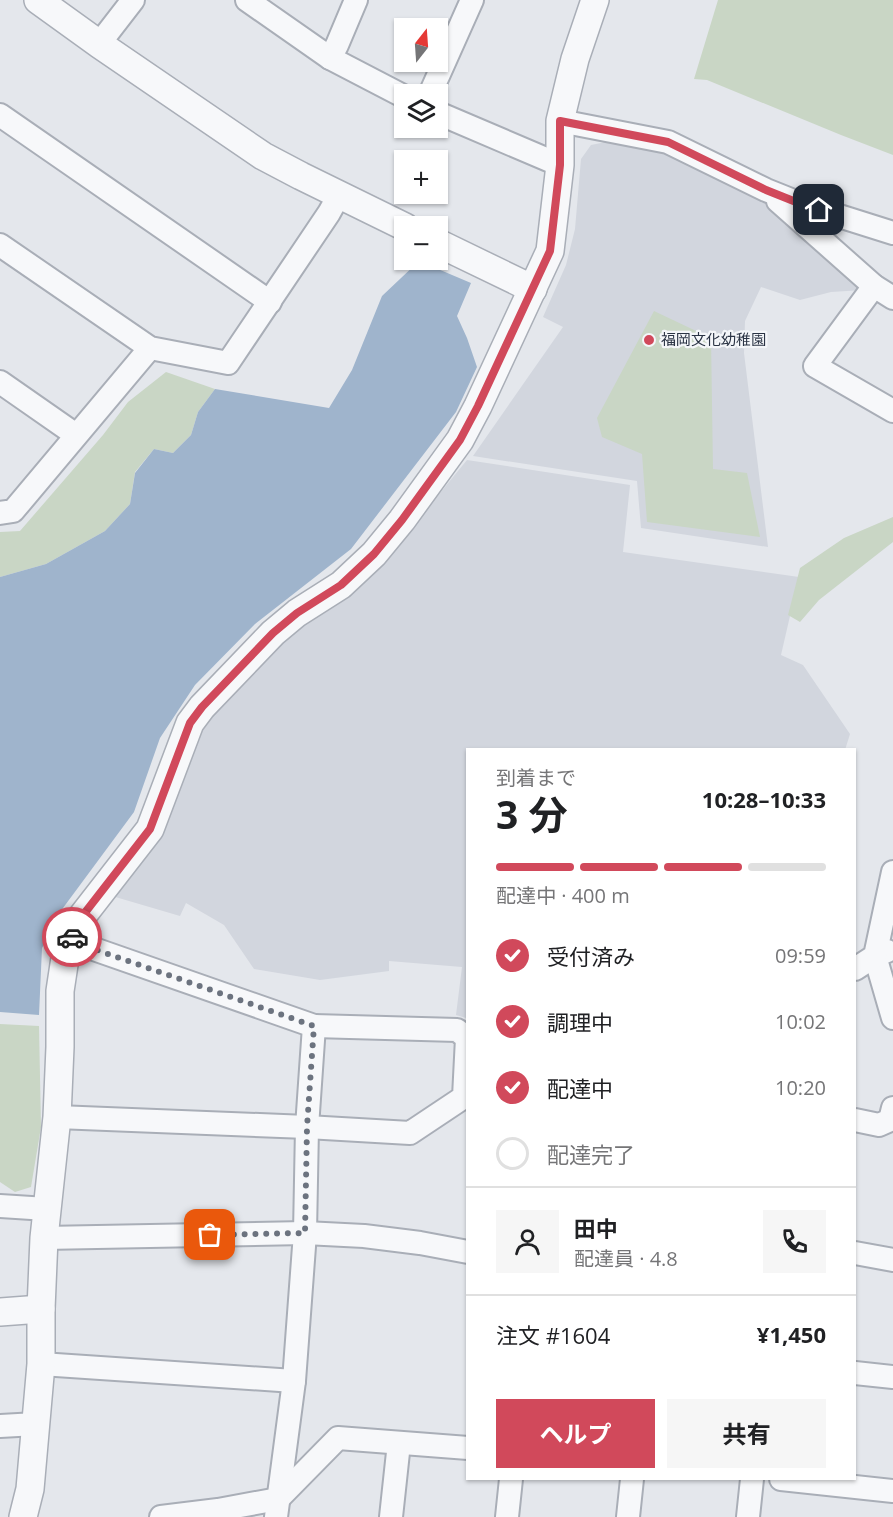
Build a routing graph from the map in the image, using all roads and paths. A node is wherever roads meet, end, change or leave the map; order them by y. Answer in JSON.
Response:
{"nodes":[{"id":1,"x":38,"y":0,"type":"edge"},
{"id":2,"x":133,"y":0,"type":"edge"},
{"id":3,"x":247,"y":0,"type":"edge"},
{"id":4,"x":356,"y":0,"type":"edge"},
{"id":5,"x":472,"y":0,"type":"edge"},
{"id":6,"x":595,"y":0,"type":"edge"},
{"id":7,"x":99,"y":44,"type":"junction"},
{"id":8,"x":330,"y":58,"type":"junction"},
{"id":9,"x":434,"y":84,"type":"edge"},
{"id":10,"x":394,"y":91,"type":"edge"},
{"id":11,"x":0,"y":115,"type":"edge"},
{"id":12,"x":448,"y":116,"type":"edge"},
{"id":13,"x":560,"y":121,"type":"junction"},
{"id":14,"x":560,"y":165,"type":"junction"},
{"id":15,"x":766,"y":190,"type":"junction"},
{"id":16,"x":339,"y":195,"type":"junction"},
{"id":17,"x":394,"y":222,"type":"edge"},
{"id":18,"x":893,"y":233,"type":"edge"},
{"id":19,"x":0,"y":245,"type":"edge"},
{"id":20,"x":448,"y":248,"type":"edge"},
{"id":21,"x":874,"y":286,"type":"junction"},
{"id":22,"x":533,"y":289,"type":"junction"},
{"id":23,"x":893,"y":298,"type":"edge"},
{"id":24,"x":270,"y":302,"type":"junction"},
{"id":25,"x":150,"y":348,"type":"junction"},
{"id":26,"x":0,"y":382,"type":"edge"},
{"id":27,"x":893,"y":411,"type":"edge"},
{"id":28,"x":76,"y":435,"type":"junction"},
{"id":29,"x":0,"y":513,"type":"edge"},
{"id":30,"x":893,"y":872,"type":"edge"},
{"id":31,"x":71,"y":941,"type":"junction"},
{"id":32,"x":884,"y":952,"type":"edge"},
{"id":33,"x":856,"y":968,"type":"edge"},
{"id":34,"x":893,"y":1018,"type":"edge"},
{"id":35,"x":314,"y":1026,"type":"junction"},
{"id":36,"x":466,"y":1037,"type":"edge"},
{"id":37,"x":466,"y":1058,"type":"edge"},
{"id":38,"x":893,"y":1108,"type":"edge"},
{"id":39,"x":57,"y":1117,"type":"junction"},
{"id":40,"x":856,"y":1120,"type":"edge"},
{"id":41,"x":307,"y":1127,"type":"junction"},
{"id":42,"x":0,"y":1206,"type":"edge"},
{"id":43,"x":47,"y":1209,"type":"junction"},
{"id":44,"x":305,"y":1233,"type":"junction"},
{"id":45,"x":44,"y":1238,"type":"junction"},
{"id":46,"x":466,"y":1252,"type":"edge"},
{"id":47,"x":856,"y":1253,"type":"edge"},
{"id":48,"x":893,"y":1260,"type":"edge"},
{"id":49,"x":41,"y":1309,"type":"junction"},
{"id":50,"x":0,"y":1312,"type":"edge"},
{"id":51,"x":41,"y":1364,"type":"junction"},
{"id":52,"x":856,"y":1374,"type":"edge"},
{"id":53,"x":893,"y":1377,"type":"edge"},
{"id":54,"x":294,"y":1381,"type":"junction"},
{"id":55,"x":36,"y":1424,"type":"junction"},
{"id":56,"x":0,"y":1426,"type":"edge"},
{"id":57,"x":399,"y":1443,"type":"junction"},
{"id":58,"x":466,"y":1448,"type":"edge"},
{"id":59,"x":512,"y":1480,"type":"edge"},
{"id":60,"x":632,"y":1480,"type":"edge"},
{"id":61,"x":752,"y":1480,"type":"edge"},
{"id":62,"x":790,"y":1480,"type":"edge"},
{"id":63,"x":893,"y":1491,"type":"edge"},
{"id":64,"x":277,"y":1508,"type":"edge"},
{"id":65,"x":23,"y":1517,"type":"edge"},
{"id":66,"x":161,"y":1517,"type":"edge"},
{"id":67,"x":391,"y":1517,"type":"edge"},
{"id":68,"x":507,"y":1517,"type":"edge"},
{"id":69,"x":628,"y":1517,"type":"edge"},
{"id":70,"x":748,"y":1517,"type":"edge"}],
"edges":[{"from":1,"to":7,"type":"street"},
{"from":2,"to":7,"type":"street"},
{"from":3,"to":8,"type":"street"},
{"from":4,"to":8,"type":"street"},
{"from":5,"to":9,"type":"street"},
{"from":6,"to":13,"type":"street"},
{"from":7,"to":16,"type":"street"},
{"from":8,"to":10,"type":"street"},
{"from":11,"to":24,"type":"street"},
{"from":12,"to":14,"type":"street"},
{"from":13,"to":14,"type":"street"},
{"from":13,"to":15,"type":"street"},
{"from":14,"to":22,"type":"street"},
{"from":15,"to":18,"type":"street"},
{"from":15,"to":21,"type":"street"},
{"from":16,"to":17,"type":"street"},
{"from":16,"to":24,"type":"street"},
{"from":19,"to":25,"type":"street"},
{"from":20,"to":22,"type":"street"},
{"from":21,"to":23,"type":"street"},
{"from":21,"to":27,"type":"street"},
{"from":22,"to":31,"type":"street"},
{"from":24,"to":25,"type":"street"},
{"from":25,"to":28,"type":"street"},
{"from":26,"to":28,"type":"street"},
{"from":28,"to":29,"type":"street"},
{"from":30,"to":32,"type":"street"},
{"from":31,"to":35,"type":"street"},
{"from":31,"to":39,"type":"street"},
{"from":32,"to":33,"type":"street"},
{"from":32,"to":34,"type":"street"},
{"from":35,"to":36,"type":"street"},
{"from":35,"to":41,"type":"street"},
{"from":37,"to":41,"type":"street"},
{"from":38,"to":40,"type":"street"},
{"from":39,"to":41,"type":"street"},
{"from":39,"to":43,"type":"street"},
{"from":41,"to":44,"type":"street"},
{"from":42,"to":43,"type":"street"},
{"from":43,"to":45,"type":"street"},
{"from":44,"to":45,"type":"street"},
{"from":44,"to":46,"type":"street"},
{"from":44,"to":54,"type":"street"},
{"from":45,"to":49,"type":"street"},
{"from":47,"to":48,"type":"street"},
{"from":49,"to":50,"type":"street"},
{"from":49,"to":51,"type":"street"},
{"from":51,"to":54,"type":"street"},
{"from":51,"to":55,"type":"street"},
{"from":52,"to":53,"type":"street"},
{"from":54,"to":64,"type":"street"},
{"from":55,"to":56,"type":"street"},
{"from":55,"to":65,"type":"street"},
{"from":57,"to":58,"type":"street"},
{"from":57,"to":64,"type":"street"},
{"from":57,"to":67,"type":"street"},
{"from":59,"to":68,"type":"street"},
{"from":60,"to":69,"type":"street"},
{"from":61,"to":70,"type":"street"},
{"from":62,"to":63,"type":"street"},
{"from":64,"to":66,"type":"street"}]}
